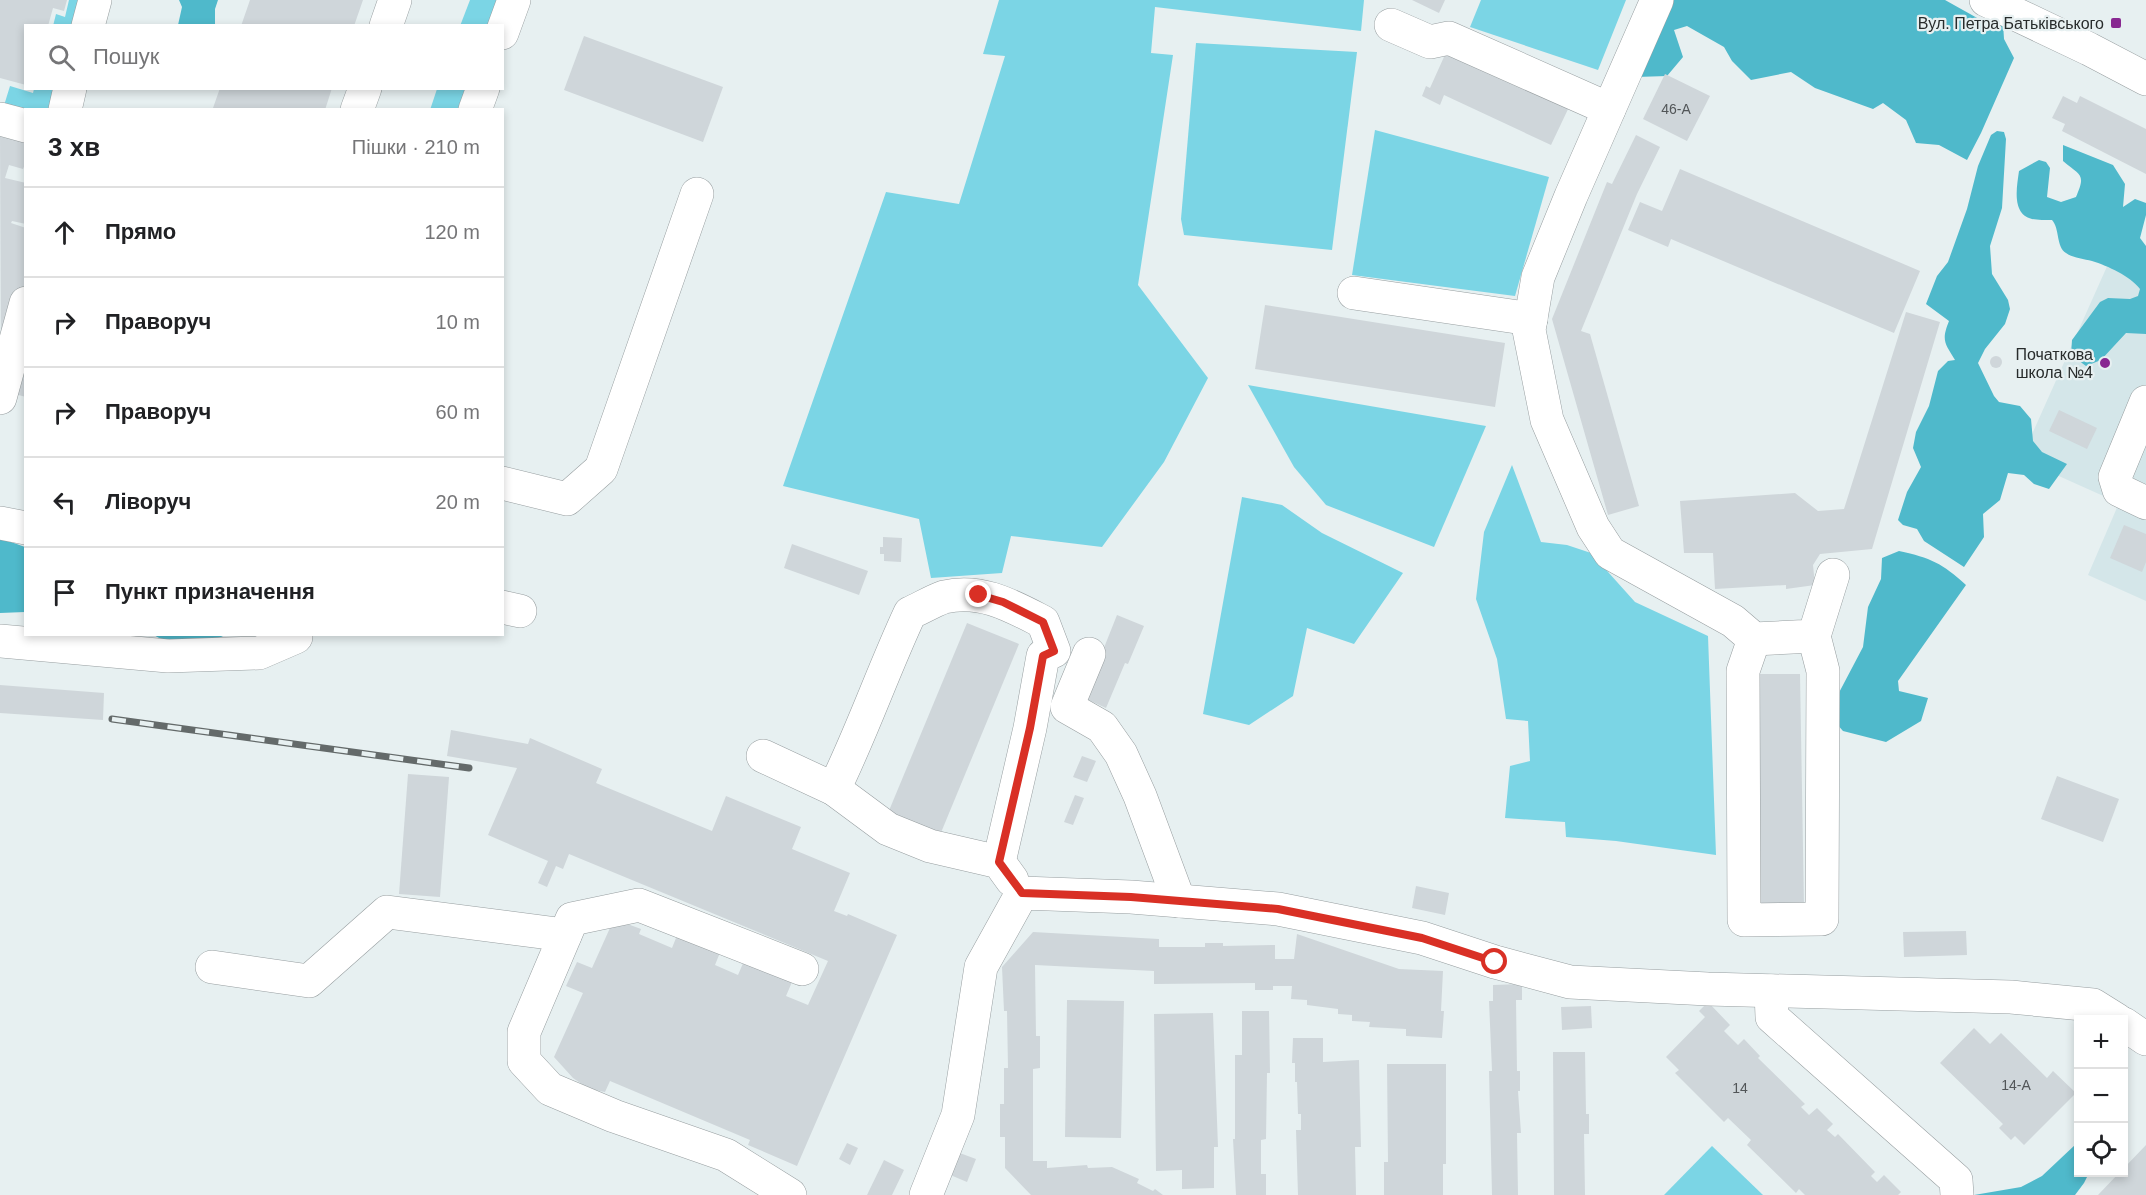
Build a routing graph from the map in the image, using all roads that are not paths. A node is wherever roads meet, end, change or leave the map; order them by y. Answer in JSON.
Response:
{"nodes":[{"id":1,"x":95,"y":0,"type":"edge"},
{"id":2,"x":395,"y":0,"type":"edge"},
{"id":3,"x":514,"y":0,"type":"edge"},
{"id":4,"x":1657,"y":0,"type":"edge"},
{"id":5,"x":1986,"y":0,"type":"edge"},
{"id":6,"x":89,"y":24,"type":"edge"},
{"id":7,"x":387,"y":24,"type":"edge"},
{"id":8,"x":1391,"y":25,"type":"dead end"},
{"id":9,"x":504,"y":28,"type":"edge"},
{"id":10,"x":2146,"y":79,"type":"edge"},
{"id":11,"x":69,"y":90,"type":"edge"},
{"id":12,"x":364,"y":90,"type":"edge"},
{"id":13,"x":482,"y":90,"type":"edge"},
{"id":14,"x":65,"y":108,"type":"edge"},
{"id":15,"x":358,"y":108,"type":"edge"},
{"id":16,"x":476,"y":108,"type":"edge"},
{"id":17,"x":1609,"y":109,"type":"junction"},
{"id":18,"x":0,"y":119,"type":"edge"},
{"id":19,"x":24,"y":125,"type":"edge"},
{"id":20,"x":697,"y":194,"type":"dead end"},
{"id":21,"x":1354,"y":293,"type":"dead end"},
{"id":22,"x":24,"y":310,"type":"edge"},
{"id":23,"x":1531,"y":319,"type":"junction"},
{"id":24,"x":0,"y":398,"type":"edge"},
{"id":25,"x":2146,"y":402,"type":"edge"},
{"id":26,"x":504,"y":483,"type":"edge"},
{"id":27,"x":2146,"y":503,"type":"edge"},
{"id":28,"x":0,"y":523,"type":"edge"},
{"id":29,"x":24,"y":528,"type":"edge"},
{"id":30,"x":1833,"y":575,"type":"dead end"},
{"id":31,"x":296,"y":636,"type":"edge"},
{"id":32,"x":1814,"y":636,"type":"junction"},
{"id":33,"x":1754,"y":639,"type":"junction"},
{"id":34,"x":0,"y":641,"type":"edge"},
{"id":35,"x":1089,"y":654,"type":"dead end"},
{"id":36,"x":763,"y":756,"type":"dead end"},
{"id":37,"x":834,"y":789,"type":"junction"},
{"id":38,"x":999,"y":862,"type":"junction"},
{"id":39,"x":1022,"y":893,"type":"junction"},
{"id":40,"x":1179,"y":901,"type":"junction"},
{"id":41,"x":565,"y":935,"type":"junction"},
{"id":42,"x":213,"y":967,"type":"dead end"},
{"id":43,"x":802,"y":969,"type":"dead end"},
{"id":44,"x":1771,"y":991,"type":"junction"},
{"id":45,"x":2109,"y":1015,"type":"edge"},
{"id":46,"x":2128,"y":1027,"type":"edge"},
{"id":47,"x":2146,"y":1039,"type":"edge"},
{"id":48,"x":790,"y":1195,"type":"edge"},
{"id":49,"x":926,"y":1195,"type":"edge"},
{"id":50,"x":1957,"y":1195,"type":"edge"}],
"edges":[{"from":1,"to":6,"type":"street"},
{"from":2,"to":7,"type":"street"},
{"from":3,"to":9,"type":"street"},
{"from":4,"to":17,"type":"street"},
{"from":5,"to":10,"type":"street"},
{"from":8,"to":17,"type":"street"},
{"from":11,"to":14,"type":"street"},
{"from":12,"to":15,"type":"street"},
{"from":13,"to":16,"type":"street"},
{"from":17,"to":23,"type":"street"},
{"from":18,"to":19,"type":"street"},
{"from":20,"to":26,"type":"street"},
{"from":21,"to":23,"type":"street"},
{"from":22,"to":24,"type":"street"},
{"from":23,"to":33,"type":"street"},
{"from":25,"to":27,"type":"street"},
{"from":28,"to":29,"type":"street"},
{"from":30,"to":32,"type":"street"},
{"from":31,"to":34,"type":"street"},
{"from":32,"to":33,"type":"street"},
{"from":32,"to":33,"type":"street"},
{"from":35,"to":40,"type":"street"},
{"from":36,"to":37,"type":"street"},
{"from":37,"to":38,"type":"street"},
{"from":37,"to":38,"type":"street"},
{"from":38,"to":39,"type":"street"},
{"from":39,"to":40,"type":"street"},
{"from":39,"to":49,"type":"street"},
{"from":40,"to":44,"type":"street"},
{"from":41,"to":42,"type":"street"},
{"from":41,"to":43,"type":"street"},
{"from":41,"to":48,"type":"street"},
{"from":44,"to":45,"type":"street"},
{"from":44,"to":50,"type":"street"},
{"from":46,"to":47,"type":"street"}]}
